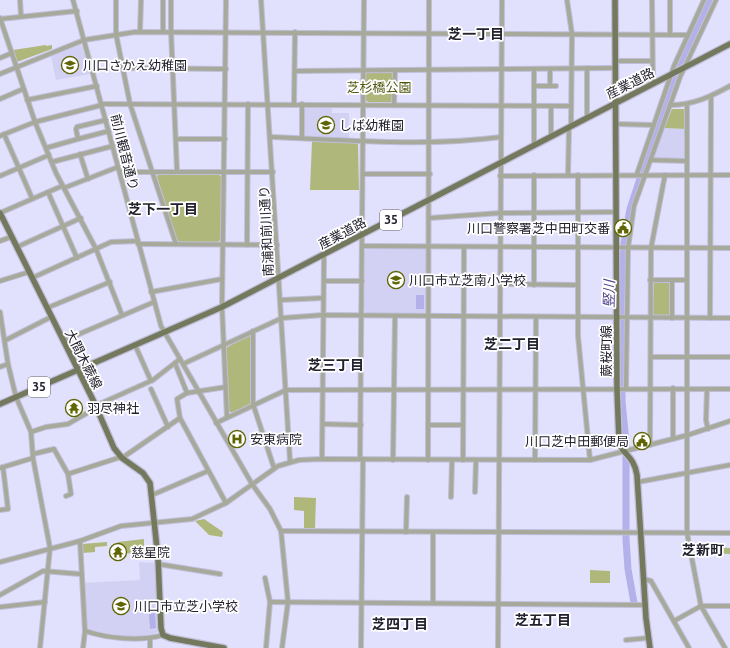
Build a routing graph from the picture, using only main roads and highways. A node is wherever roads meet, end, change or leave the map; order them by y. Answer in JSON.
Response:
{"nodes":[{"id":1,"x":615,"y":0,"type":"edge"},
{"id":2,"x":730,"y":44,"type":"edge"},
{"id":3,"x":616,"y":103,"type":"junction"},
{"id":4,"x":0,"y":215,"type":"edge"},
{"id":5,"x":77,"y":370,"type":"junction"},
{"id":6,"x":0,"y":404,"type":"edge"},
{"id":7,"x":224,"y":648,"type":"edge"},
{"id":8,"x":650,"y":648,"type":"edge"}],
"edges":[{"from":1,"to":3,"type":"main road","name":"蕨桜町線"},
{"from":2,"to":3,"type":"main road","name":"産業道路","number":"35"},
{"from":3,"to":5,"type":"main road","name":"産業道路","number":"35"},
{"from":3,"to":8,"type":"main road","name":"蕨桜町線"},
{"from":4,"to":5,"type":"main road","name":"大間木蕨線"},
{"from":5,"to":6,"type":"main road","name":"産業道路","number":"35"},
{"from":5,"to":7,"type":"main road","name":"大間木蕨線"}]}
